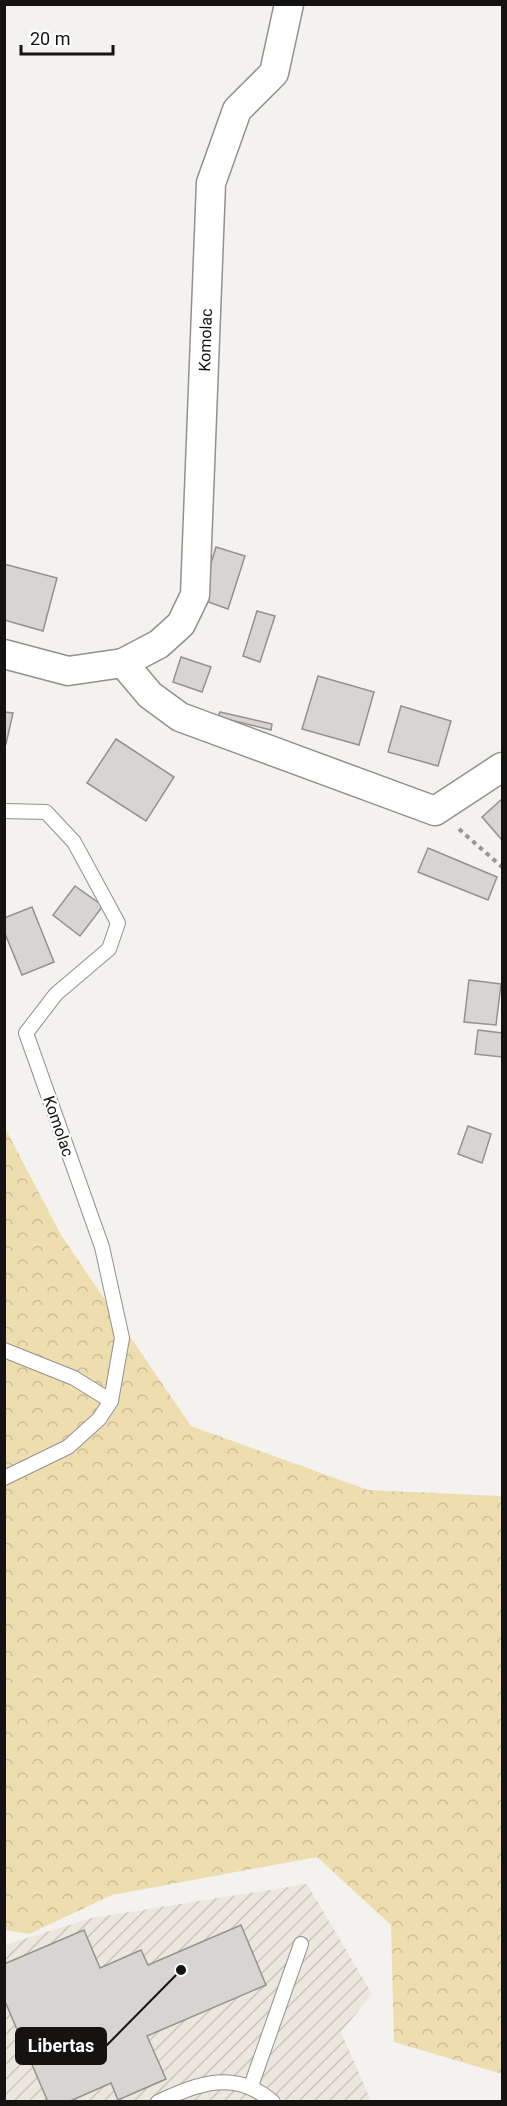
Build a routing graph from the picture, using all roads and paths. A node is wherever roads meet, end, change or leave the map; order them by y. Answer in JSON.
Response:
{"nodes":[{"id":1,"x":289,"y":4,"type":"edge"},
{"id":2,"x":4,"y":654,"type":"edge"},
{"id":3,"x":123,"y":663,"type":"junction"},
{"id":4,"x":502,"y":767,"type":"edge"},
{"id":5,"x":435,"y":810,"type":"junction"},
{"id":6,"x":4,"y":811,"type":"edge"},
{"id":7,"x":502,"y":867,"type":"edge"},
{"id":8,"x":4,"y":1350,"type":"edge"},
{"id":9,"x":111,"y":1401,"type":"junction"},
{"id":10,"x":4,"y":1478,"type":"edge"},
{"id":11,"x":301,"y":1944,"type":"dead end"},
{"id":12,"x":251,"y":2086,"type":"junction"},
{"id":13,"x":158,"y":2102,"type":"edge"},
{"id":14,"x":273,"y":2102,"type":"edge"}],
"edges":[{"from":1,"to":3,"type":"street","name":"Komolac"},
{"from":2,"to":3,"type":"street","name":"Komolac"},
{"from":3,"to":5,"type":"street"},
{"from":4,"to":5,"type":"street"},
{"from":5,"to":7,"type":"path"},
{"from":6,"to":9,"type":"lane","name":"Komolac"},
{"from":8,"to":9,"type":"lane"},
{"from":9,"to":10,"type":"lane","name":"Komolac"},
{"from":11,"to":12,"type":"lane"},
{"from":12,"to":13,"type":"lane"},
{"from":12,"to":14,"type":"lane"}]}
